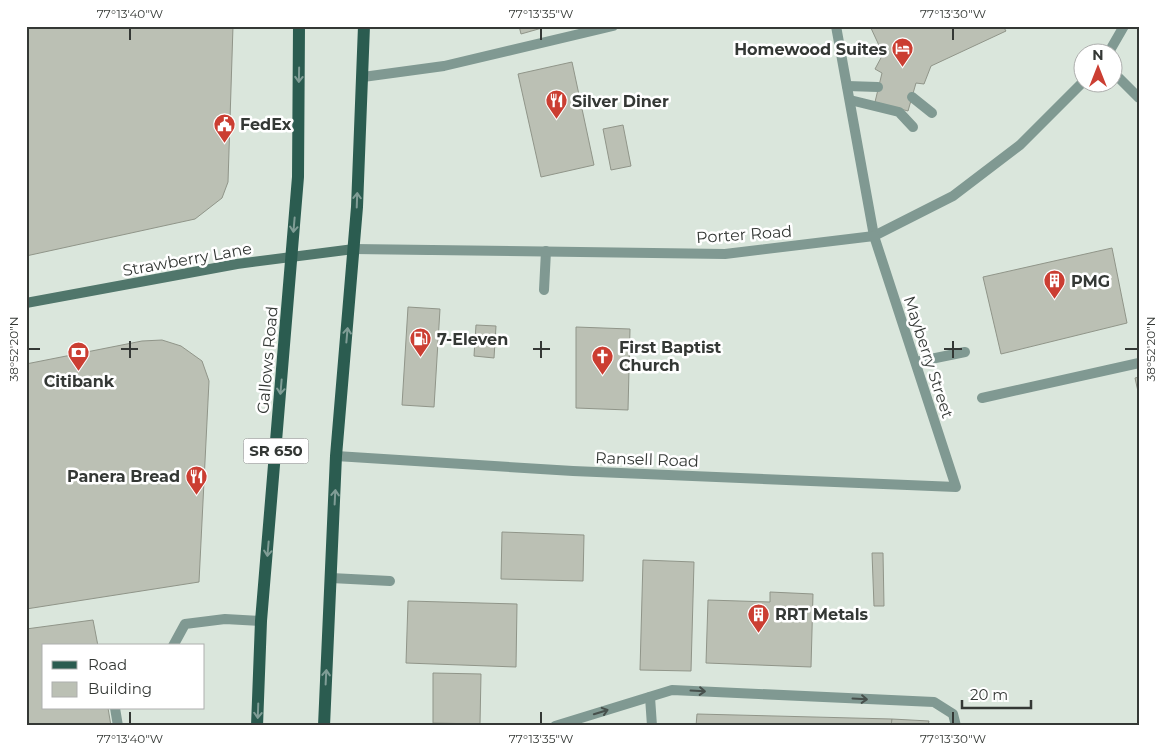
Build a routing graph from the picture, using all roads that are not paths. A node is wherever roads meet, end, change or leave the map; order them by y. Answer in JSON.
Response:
{"nodes":[{"id":1,"x":299,"y":26,"type":"edge"},
{"id":2,"x":364,"y":26,"type":"edge"},
{"id":3,"x":613,"y":26,"type":"edge"},
{"id":4,"x":836,"y":26,"type":"edge"},
{"id":5,"x":1124,"y":26,"type":"edge"},
{"id":6,"x":1115,"y":42,"type":"edge"},
{"id":7,"x":362,"y":77,"type":"junction"},
{"id":8,"x":1122,"y":80,"type":"edge"},
{"id":9,"x":847,"y":86,"type":"junction"},
{"id":10,"x":878,"y":87,"type":"dead end"},
{"id":11,"x":1073,"y":92,"type":"edge"},
{"id":12,"x":912,"y":96,"type":"dead end"},
{"id":13,"x":1139,"y":98,"type":"edge"},
{"id":14,"x":850,"y":100,"type":"junction"},
{"id":15,"x":932,"y":113,"type":"dead end"},
{"id":16,"x":913,"y":127,"type":"dead end"},
{"id":17,"x":874,"y":236,"type":"junction"},
{"id":18,"x":354,"y":249,"type":"junction"},
{"id":19,"x":546,"y":251,"type":"junction"},
{"id":20,"x":292,"y":256,"type":"junction"},
{"id":21,"x":544,"y":290,"type":"dead end"},
{"id":22,"x":26,"y":303,"type":"edge"},
{"id":23,"x":965,"y":352,"type":"dead end"},
{"id":24,"x":916,"y":362,"type":"junction"},
{"id":25,"x":1139,"y":362,"type":"edge"},
{"id":26,"x":982,"y":398,"type":"dead end"},
{"id":27,"x":336,"y":456,"type":"junction"},
{"id":28,"x":956,"y":487,"type":"joint"},
{"id":29,"x":331,"y":578,"type":"junction"},
{"id":30,"x":390,"y":581,"type":"dead end"},
{"id":31,"x":261,"y":621,"type":"junction"},
{"id":32,"x":174,"y":644,"type":"edge"},
{"id":33,"x":650,"y":697,"type":"junction"},
{"id":34,"x":115,"y":710,"type":"edge"},
{"id":35,"x":118,"y":726,"type":"edge"},
{"id":36,"x":257,"y":726,"type":"edge"},
{"id":37,"x":324,"y":726,"type":"edge"},
{"id":38,"x":554,"y":726,"type":"edge"},
{"id":39,"x":652,"y":726,"type":"edge"},
{"id":40,"x":956,"y":726,"type":"edge"}],
"edges":[{"from":1,"to":20,"type":"main road","name":"Gallows Road","number":"SR 650","one_way":true},
{"from":2,"to":7,"type":"main road"},
{"from":3,"to":7,"type":"street"},
{"from":4,"to":9,"type":"street","name":"Mayberry Street"},
{"from":5,"to":6,"type":"street"},
{"from":18,"to":7,"type":"main road","one_way":true},
{"from":8,"to":13,"type":"street"},
{"from":9,"to":10,"type":"street"},
{"from":9,"to":14,"type":"street","name":"Mayberry Street"},
{"from":11,"to":17,"type":"street","name":"Porter Road"},
{"from":12,"to":15,"type":"street"},
{"from":14,"to":16,"type":"street"},
{"from":14,"to":17,"type":"street","name":"Mayberry Street"},
{"from":17,"to":19,"type":"street","name":"Porter Road"},
{"from":17,"to":24,"type":"street","name":"Mayberry Street"},
{"from":18,"to":19,"type":"street","name":"Porter Road"},
{"from":18,"to":20,"type":"street","name":"Strawberry Lane"},
{"from":27,"to":18,"type":"main road","one_way":true},
{"from":19,"to":21,"type":"street"},
{"from":20,"to":22,"type":"street","name":"Strawberry Lane"},
{"from":20,"to":31,"type":"main road","name":"Gallows Road","number":"SR 650","one_way":true},
{"from":23,"to":24,"type":"street"},
{"from":24,"to":28,"type":"street","name":"Mayberry Street"},
{"from":25,"to":26,"type":"street"},
{"from":27,"to":28,"type":"street","name":"Ransell Road"},
{"from":29,"to":27,"type":"main road","one_way":true},
{"from":29,"to":30,"type":"street"},
{"from":37,"to":29,"type":"main road","one_way":true},
{"from":31,"to":32,"type":"street"},
{"from":31,"to":36,"type":"main road","name":"Gallows Road","number":"SR 650","one_way":true},
{"from":38,"to":33,"type":"street","one_way":true},
{"from":33,"to":39,"type":"street"},
{"from":33,"to":40,"type":"street","one_way":true},
{"from":34,"to":35,"type":"street"}]}
